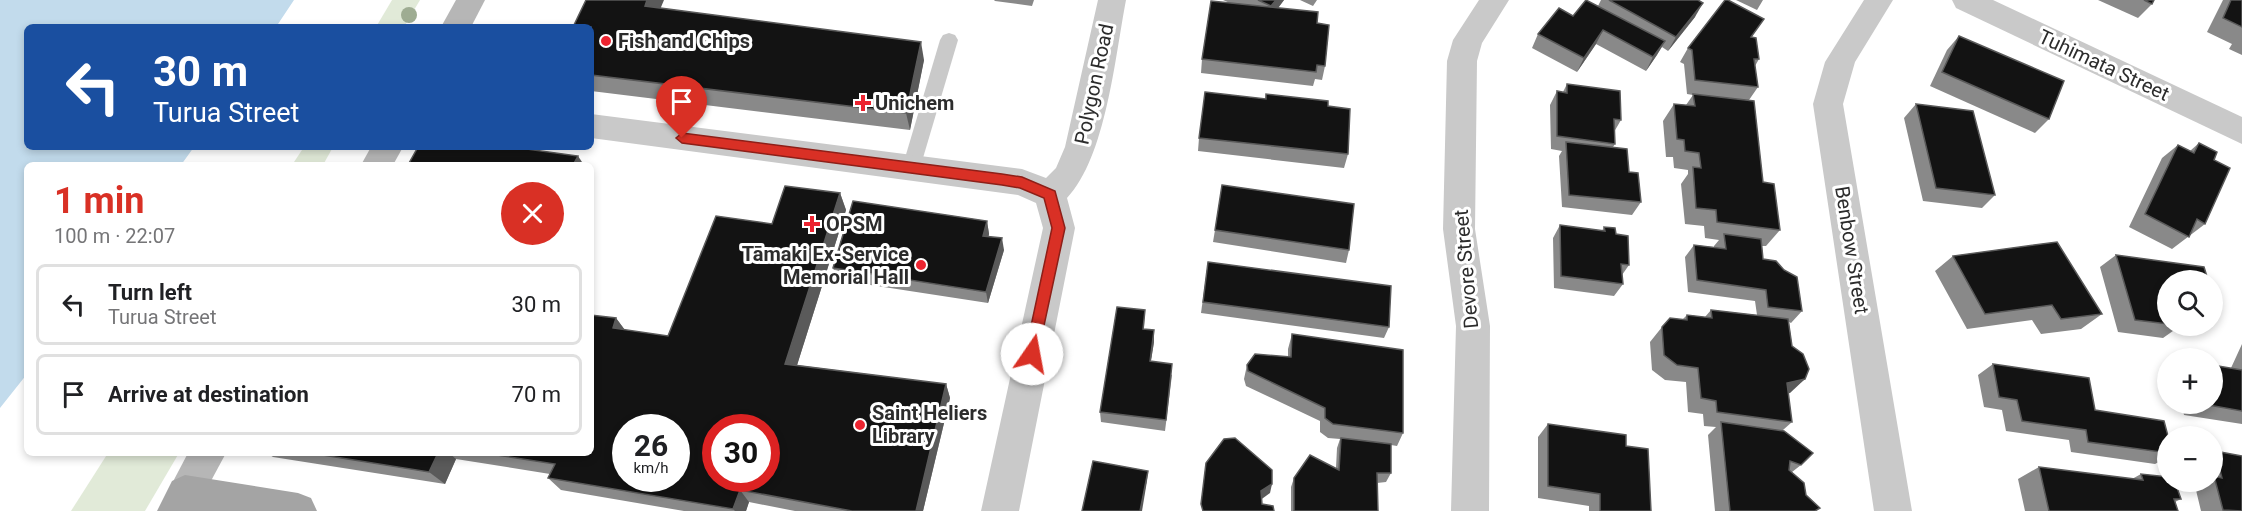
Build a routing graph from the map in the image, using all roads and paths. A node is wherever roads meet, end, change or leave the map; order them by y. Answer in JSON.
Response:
{"nodes":[{"id":1,"x":471,"y":0,"type":"edge"},
{"id":2,"x":1112,"y":0,"type":"edge"},
{"id":3,"x":1495,"y":0,"type":"edge"},
{"id":4,"x":1879,"y":0,"type":"edge"},
{"id":5,"x":1966,"y":0,"type":"edge"},
{"id":6,"x":458,"y":24,"type":"edge"},
{"id":7,"x":949,"y":40,"type":"dead end"},
{"id":8,"x":594,"y":126,"type":"edge"},
{"id":9,"x":2242,"y":131,"type":"edge"},
{"id":10,"x":911,"y":168,"type":"junction"},
{"id":11,"x":1050,"y":195,"type":"junction"},
{"id":12,"x":206,"y":456,"type":"edge"},
{"id":13,"x":181,"y":502,"type":"edge"},
{"id":14,"x":298,"y":511,"type":"edge"},
{"id":15,"x":1000,"y":511,"type":"edge"},
{"id":16,"x":1470,"y":511,"type":"edge"},
{"id":17,"x":1893,"y":511,"type":"edge"}],
"edges":[{"from":1,"to":6,"type":"main road"},
{"from":2,"to":11,"type":"street","name":"Polygon Road"},
{"from":3,"to":16,"type":"street","name":"Devore Street"},
{"from":4,"to":17,"type":"street","name":"Benbow Street"},
{"from":5,"to":9,"type":"street","name":"Tuhimata Street"},
{"from":7,"to":10,"type":"lane"},
{"from":8,"to":10,"type":"street"},
{"from":10,"to":11,"type":"street"},
{"from":11,"to":15,"type":"street"},
{"from":12,"to":13,"type":"main road"},
{"from":13,"to":14,"type":"main road"}]}
